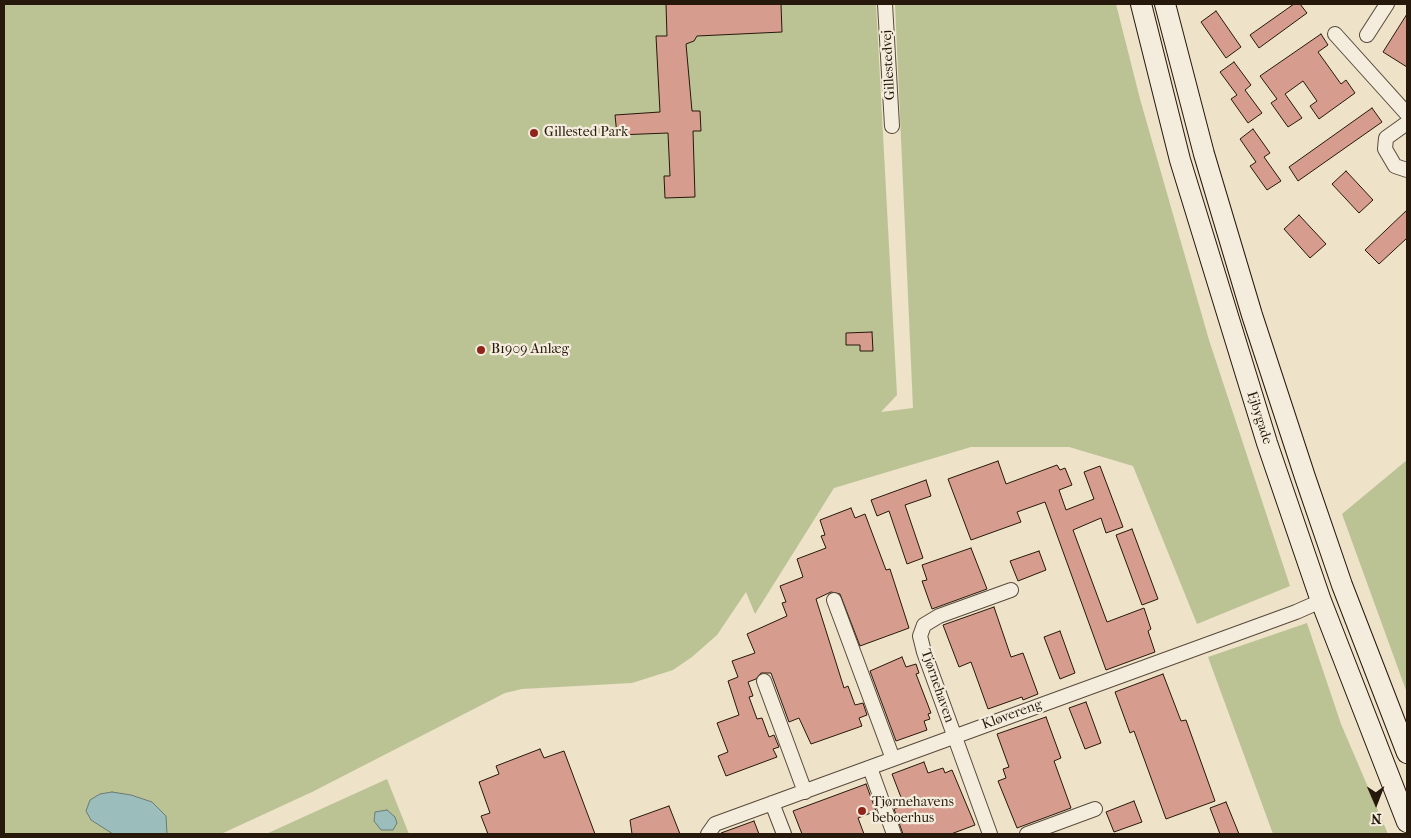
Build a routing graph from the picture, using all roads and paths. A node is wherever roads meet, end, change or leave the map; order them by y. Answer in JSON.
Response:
{"nodes":[{"id":1,"x":885,"y":4,"type":"edge"},
{"id":2,"x":1141,"y":4,"type":"edge"},
{"id":3,"x":1165,"y":4,"type":"edge"},
{"id":4,"x":1387,"y":4,"type":"edge"},
{"id":5,"x":1335,"y":34,"type":"dead end"},
{"id":6,"x":1367,"y":35,"type":"dead end"},
{"id":7,"x":1407,"y":114,"type":"edge"},
{"id":8,"x":1407,"y":124,"type":"edge"},
{"id":9,"x":892,"y":126,"type":"dead end"},
{"id":10,"x":1407,"y":170,"type":"edge"},
{"id":11,"x":1342,"y":585,"type":"junction"},
{"id":12,"x":1011,"y":590,"type":"dead end"},
{"id":13,"x":834,"y":600,"type":"dead end"},
{"id":14,"x":1321,"y":601,"type":"junction"},
{"id":15,"x":764,"y":681,"type":"dead end"},
{"id":16,"x":1384,"y":692,"type":"junction"},
{"id":17,"x":954,"y":737,"type":"junction"},
{"id":18,"x":1407,"y":753,"type":"edge"},
{"id":19,"x":893,"y":759,"type":"junction"},
{"id":20,"x":870,"y":768,"type":"junction"},
{"id":21,"x":805,"y":792,"type":"junction"},
{"id":22,"x":772,"y":803,"type":"junction"},
{"id":23,"x":1095,"y":809,"type":"dead end"},
{"id":24,"x":1407,"y":822,"type":"edge"},
{"id":25,"x":708,"y":834,"type":"edge"},
{"id":26,"x":784,"y":834,"type":"edge"},
{"id":27,"x":894,"y":834,"type":"edge"},
{"id":28,"x":990,"y":834,"type":"edge"},
{"id":29,"x":1027,"y":834,"type":"edge"}],
"edges":[{"from":1,"to":9,"type":"street","name":"Gillestedvej"},
{"from":2,"to":14,"type":"main road","name":"Ejbygade"},
{"from":3,"to":11,"type":"main road","name":"Ejbygade"},
{"from":4,"to":6,"type":"street"},
{"from":5,"to":7,"type":"street"},
{"from":8,"to":10,"type":"street"},
{"from":11,"to":14,"type":"main road"},
{"from":11,"to":16,"type":"main road","name":"Ejbygade"},
{"from":12,"to":17,"type":"street","name":"Tjørnehaven"},
{"from":13,"to":19,"type":"street"},
{"from":14,"to":16,"type":"main road"},
{"from":14,"to":17,"type":"street","name":"Kløvereng"},
{"from":14,"to":24,"type":"main road","name":"Ejbygade"},
{"from":15,"to":21,"type":"street"},
{"from":16,"to":18,"type":"main road","name":"Ejbygade"},
{"from":17,"to":19,"type":"street","name":"Kløvereng"},
{"from":17,"to":28,"type":"street","name":"Tjørnehaven"},
{"from":19,"to":20,"type":"street","name":"Kløvereng"},
{"from":20,"to":21,"type":"street","name":"Kløvereng"},
{"from":20,"to":27,"type":"street"},
{"from":21,"to":22,"type":"street","name":"Kløvereng"},
{"from":22,"to":25,"type":"street","name":"Kløvereng"},
{"from":22,"to":26,"type":"street"},
{"from":23,"to":29,"type":"street"}]}
